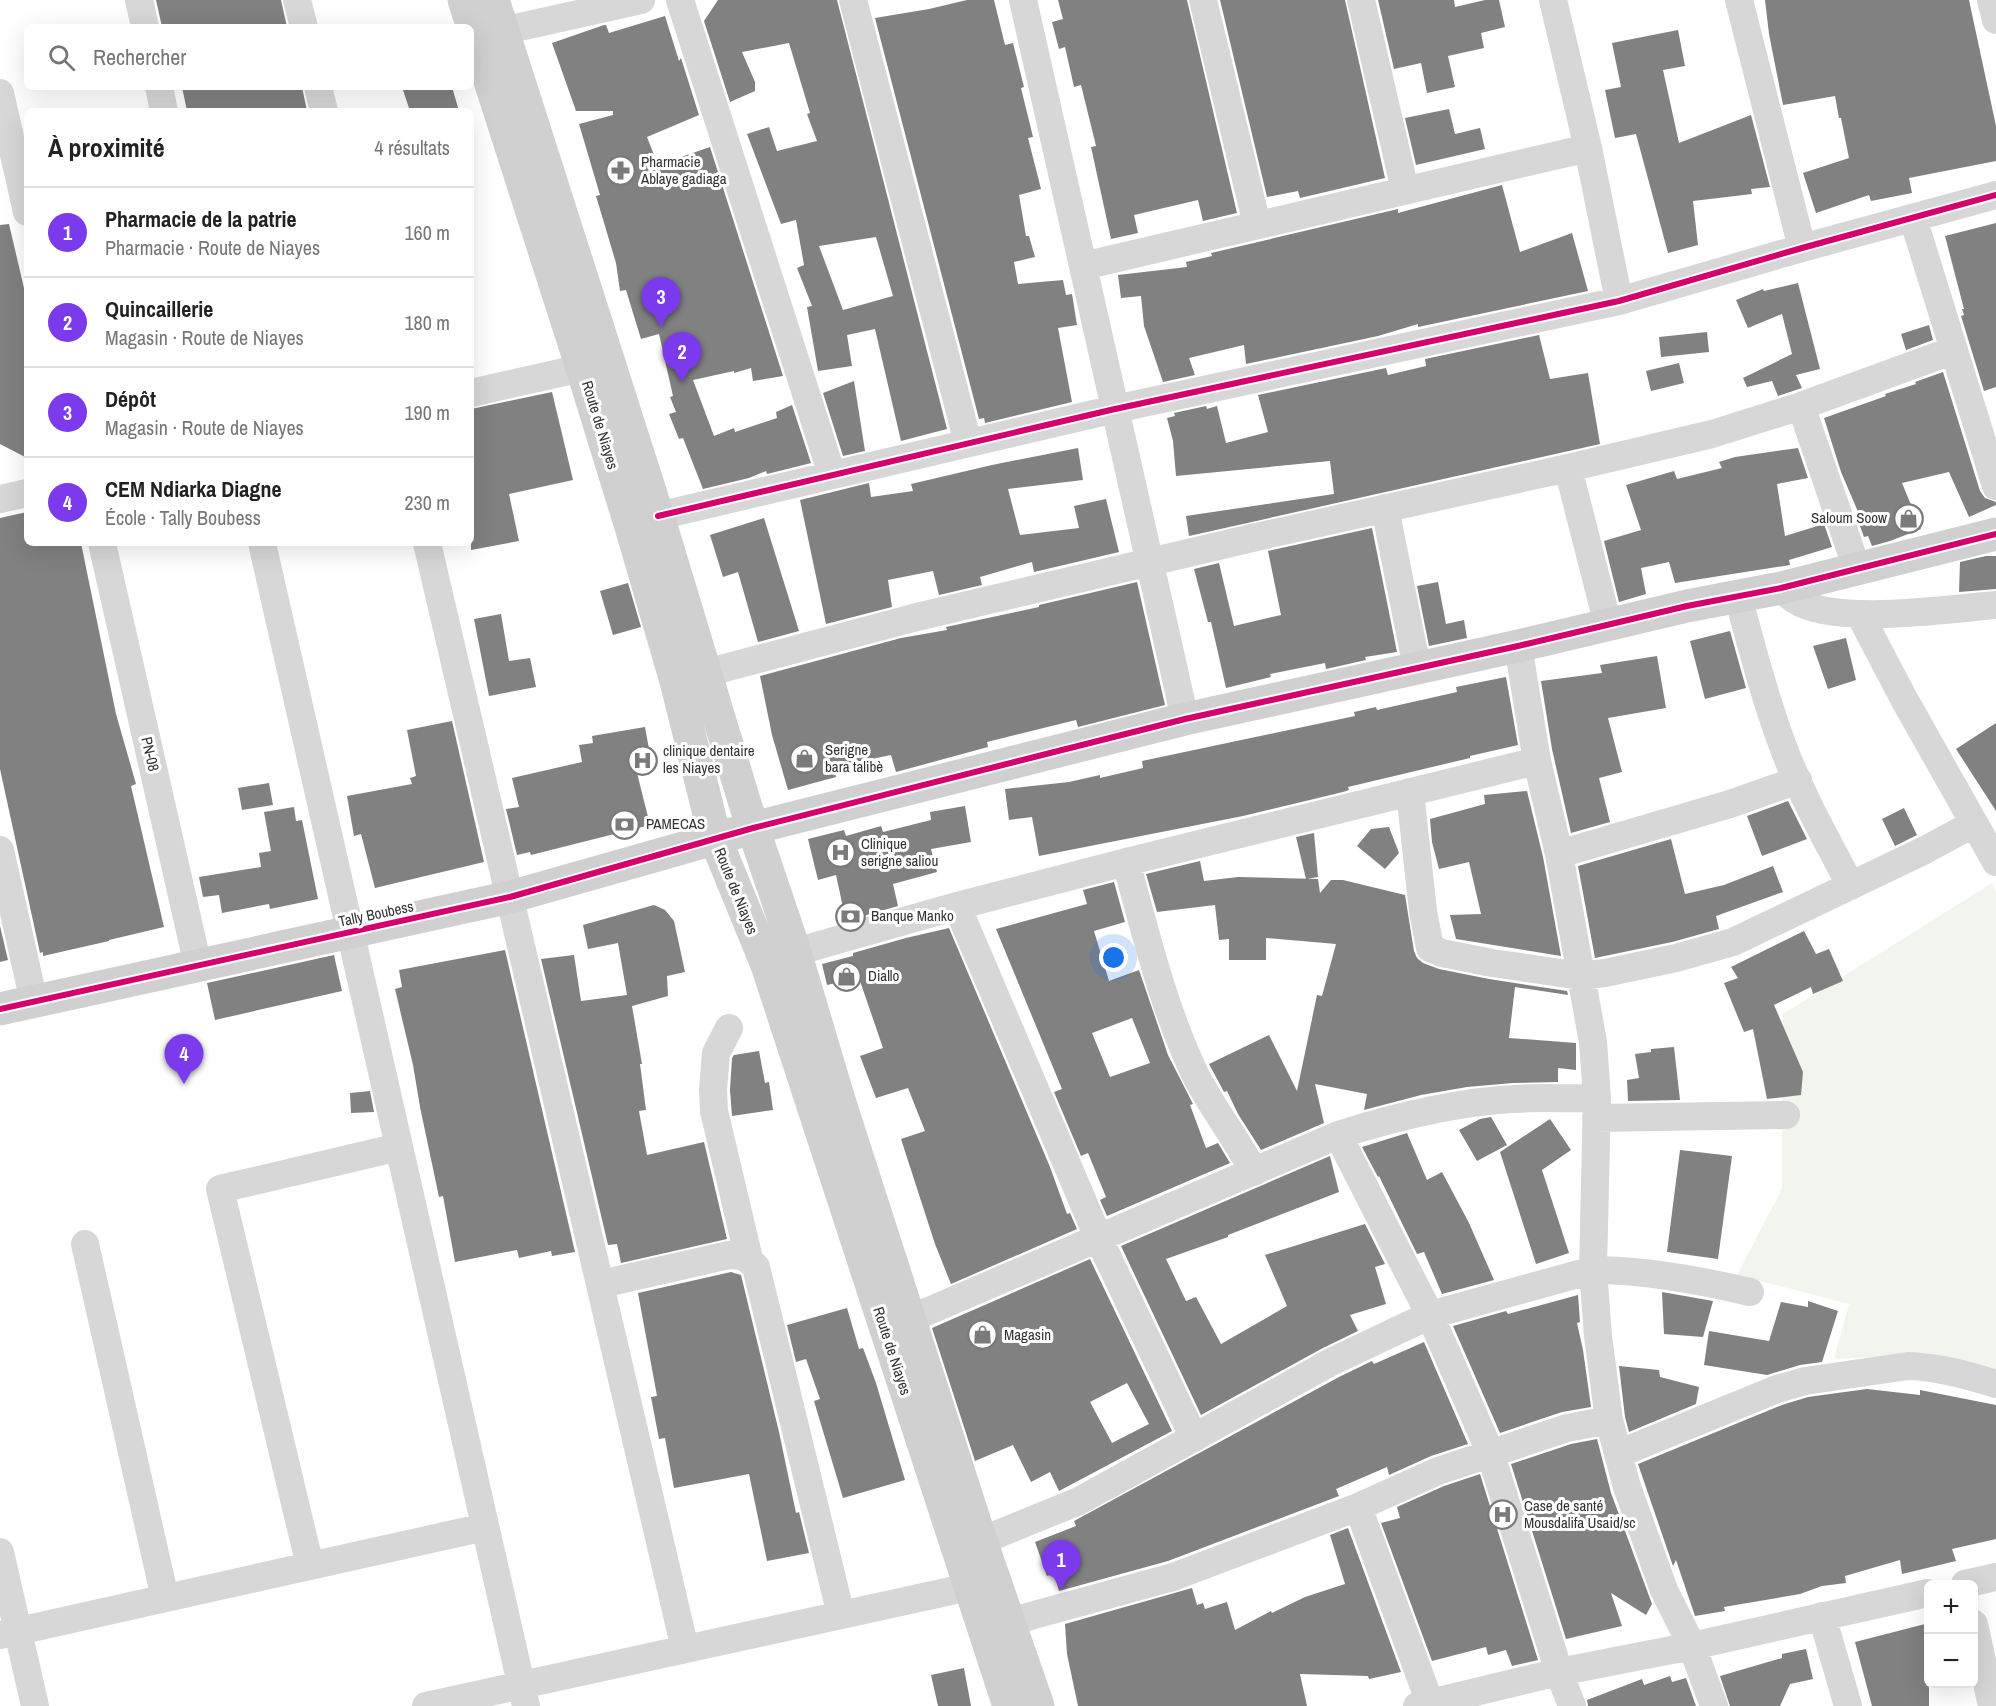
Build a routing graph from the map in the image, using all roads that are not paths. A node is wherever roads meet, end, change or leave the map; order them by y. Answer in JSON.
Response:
{"nodes":[{"id":1,"x":139,"y":0,"type":"edge"},
{"id":2,"x":297,"y":0,"type":"edge"},
{"id":3,"x":464,"y":0,"type":"edge"},
{"id":4,"x":493,"y":0,"type":"edge"},
{"id":5,"x":641,"y":0,"type":"edge"},
{"id":6,"x":680,"y":0,"type":"edge"},
{"id":7,"x":853,"y":0,"type":"edge"},
{"id":8,"x":1023,"y":0,"type":"edge"},
{"id":9,"x":1203,"y":0,"type":"edge"},
{"id":10,"x":1360,"y":0,"type":"edge"},
{"id":11,"x":1553,"y":0,"type":"edge"},
{"id":12,"x":1739,"y":0,"type":"edge"},
{"id":13,"x":1991,"y":0,"type":"edge"},
{"id":14,"x":1996,"y":20,"type":"edge"},
{"id":15,"x":144,"y":24,"type":"edge"},
{"id":16,"x":303,"y":24,"type":"edge"},
{"id":17,"x":472,"y":24,"type":"edge"},
{"id":18,"x":474,"y":31,"type":"edge"},
{"id":19,"x":502,"y":31,"type":"junction"},
{"id":20,"x":160,"y":90,"type":"edge"},
{"id":21,"x":319,"y":90,"type":"edge"},
{"id":22,"x":0,"y":93,"type":"edge"},
{"id":23,"x":163,"y":108,"type":"edge"},
{"id":24,"x":323,"y":108,"type":"edge"},
{"id":25,"x":1588,"y":148,"type":"junction"},
{"id":26,"x":1405,"y":190,"type":"junction"},
{"id":27,"x":1996,"y":195,"type":"edge"},
{"id":28,"x":24,"y":199,"type":"edge"},
{"id":29,"x":1913,"y":218,"type":"junction"},
{"id":30,"x":1257,"y":225,"type":"junction"},
{"id":31,"x":1802,"y":248,"type":"junction"},
{"id":32,"x":1083,"y":266,"type":"junction"},
{"id":33,"x":1619,"y":301,"type":"junction"},
{"id":34,"x":1954,"y":350,"type":"junction"},
{"id":35,"x":582,"y":368,"type":"junction"},
{"id":36,"x":474,"y":392,"type":"edge"},
{"id":37,"x":1801,"y":406,"type":"junction"},
{"id":38,"x":1115,"y":409,"type":"junction"},
{"id":39,"x":968,"y":443,"type":"junction"},
{"id":40,"x":1568,"y":468,"type":"junction"},
{"id":41,"x":832,"y":475,"type":"junction"},
{"id":42,"x":1996,"y":486,"type":"edge"},
{"id":43,"x":24,"y":494,"type":"edge"},
{"id":44,"x":0,"y":499,"type":"edge"},
{"id":45,"x":1385,"y":508,"type":"junction"},
{"id":46,"x":658,"y":516,"type":"junction"},
{"id":47,"x":1996,"y":534,"type":"edge"},
{"id":48,"x":103,"y":546,"type":"edge"},
{"id":49,"x":263,"y":546,"type":"edge"},
{"id":50,"x":428,"y":546,"type":"edge"},
{"id":51,"x":1150,"y":563,"type":"junction"},
{"id":52,"x":1857,"y":569,"type":"junction"},
{"id":53,"x":1781,"y":588,"type":"junction"},
{"id":54,"x":1738,"y":596,"type":"junction"},
{"id":55,"x":1996,"y":605,"type":"edge"},
{"id":56,"x":1860,"y":615,"type":"junction"},
{"id":57,"x":1608,"y":625,"type":"junction"},
{"id":58,"x":1518,"y":646,"type":"junction"},
{"id":59,"x":1417,"y":668,"type":"junction"},
{"id":60,"x":706,"y":673,"type":"junction"},
{"id":61,"x":1185,"y":719,"type":"junction"},
{"id":62,"x":1537,"y":761,"type":"junction"},
{"id":63,"x":1798,"y":780,"type":"junction"},
{"id":64,"x":1410,"y":792,"type":"junction"},
{"id":65,"x":1973,"y":824,"type":"junction"},
{"id":66,"x":753,"y":828,"type":"junction"},
{"id":67,"x":715,"y":838,"type":"junction"},
{"id":68,"x":0,"y":850,"type":"edge"},
{"id":69,"x":1560,"y":854,"type":"junction"},
{"id":70,"x":1126,"y":862,"type":"junction"},
{"id":71,"x":1996,"y":862,"type":"edge"},
{"id":72,"x":1851,"y":886,"type":"junction"},
{"id":73,"x":510,"y":897,"type":"junction"},
{"id":74,"x":957,"y":906,"type":"junction"},
{"id":75,"x":351,"y":932,"type":"junction"},
{"id":76,"x":795,"y":952,"type":"junction"},
{"id":77,"x":198,"y":966,"type":"junction"},
{"id":78,"x":1581,"y":976,"type":"junction"},
{"id":79,"x":34,"y":1002,"type":"junction"},
{"id":80,"x":0,"y":1009,"type":"edge"},
{"id":81,"x":729,"y":1028,"type":"dead end"},
{"id":82,"x":1597,"y":1108,"type":"junction"},
{"id":83,"x":1786,"y":1115,"type":"dead end"},
{"id":84,"x":1338,"y":1135,"type":"junction"},
{"id":85,"x":399,"y":1147,"type":"junction"},
{"id":86,"x":1254,"y":1172,"type":"junction"},
{"id":87,"x":1098,"y":1237,"type":"junction"},
{"id":88,"x":85,"y":1244,"type":"dead end"},
{"id":89,"x":749,"y":1259,"type":"junction"},
{"id":90,"x":1593,"y":1270,"type":"junction"},
{"id":91,"x":601,"y":1284,"type":"junction"},
{"id":92,"x":1750,"y":1292,"type":"dead end"},
{"id":93,"x":1430,"y":1315,"type":"junction"},
{"id":94,"x":910,"y":1319,"type":"junction"},
{"id":95,"x":1996,"y":1384,"type":"edge"},
{"id":96,"x":1609,"y":1420,"type":"junction"},
{"id":97,"x":1194,"y":1438,"type":"junction"},
{"id":98,"x":1490,"y":1452,"type":"junction"},
{"id":99,"x":1618,"y":1454,"type":"junction"},
{"id":100,"x":1358,"y":1507,"type":"junction"},
{"id":101,"x":485,"y":1527,"type":"junction"},
{"id":102,"x":981,"y":1541,"type":"junction"},
{"id":103,"x":0,"y":1552,"type":"edge"},
{"id":104,"x":309,"y":1566,"type":"junction"},
{"id":105,"x":1996,"y":1577,"type":"edge"},
{"id":106,"x":1978,"y":1581,"type":"edge"},
{"id":107,"x":969,"y":1587,"type":"junction"},
{"id":108,"x":1924,"y":1594,"type":"edge"},
{"id":109,"x":165,"y":1598,"type":"junction"},
{"id":110,"x":841,"y":1615,"type":"junction"},
{"id":111,"x":1822,"y":1616,"type":"junction"},
{"id":112,"x":1009,"y":1622,"type":"junction"},
{"id":113,"x":9,"y":1633,"type":"edge"},
{"id":114,"x":1976,"y":1634,"type":"edge"},
{"id":115,"x":1692,"y":1646,"type":"junction"},
{"id":116,"x":685,"y":1649,"type":"junction"},
{"id":117,"x":1559,"y":1672,"type":"junction"},
{"id":118,"x":524,"y":1696,"type":"edge"},
{"id":119,"x":1491,"y":1698,"type":"edge"},
{"id":120,"x":1423,"y":1704,"type":"edge"},
{"id":121,"x":35,"y":1706,"type":"edge"},
{"id":122,"x":426,"y":1706,"type":"edge"},
{"id":123,"x":1009,"y":1706,"type":"edge"},
{"id":124,"x":1038,"y":1706,"type":"edge"},
{"id":125,"x":1572,"y":1706,"type":"edge"},
{"id":126,"x":1714,"y":1706,"type":"edge"},
{"id":127,"x":1848,"y":1706,"type":"edge"},
{"id":128,"x":1992,"y":1706,"type":"edge"}],
"edges":[{"from":1,"to":15,"type":"street"},
{"from":2,"to":16,"type":"street"},
{"from":3,"to":17,"type":"main road","name":"Route de Niayes"},
{"from":4,"to":19,"type":"main road","name":"Route de Niayes"},
{"from":5,"to":19,"type":"street"},
{"from":6,"to":41,"type":"street"},
{"from":7,"to":39,"type":"street"},
{"from":8,"to":32,"type":"street"},
{"from":9,"to":30,"type":"street"},
{"from":10,"to":26,"type":"street"},
{"from":11,"to":25,"type":"street"},
{"from":12,"to":31,"type":"street"},
{"from":13,"to":14,"type":"street"},
{"from":18,"to":35,"type":"main road","name":"Route de Niayes"},
{"from":19,"to":46,"type":"main road","name":"Route de Niayes"},
{"from":20,"to":23,"type":"street"},
{"from":21,"to":24,"type":"street"},
{"from":22,"to":28,"type":"street"},
{"from":25,"to":26,"type":"street"},
{"from":25,"to":33,"type":"street"},
{"from":26,"to":30,"type":"street"},
{"from":27,"to":29,"type":"street"},
{"from":29,"to":31,"type":"street"},
{"from":29,"to":34,"type":"street"},
{"from":30,"to":32,"type":"street"},
{"from":31,"to":33,"type":"street"},
{"from":32,"to":38,"type":"street"},
{"from":33,"to":38,"type":"street"},
{"from":34,"to":37,"type":"street"},
{"from":34,"to":42,"type":"street"},
{"from":35,"to":36,"type":"street"},
{"from":35,"to":67,"type":"main road","name":"Route de Niayes"},
{"from":37,"to":40,"type":"street"},
{"from":37,"to":52,"type":"street"},
{"from":38,"to":39,"type":"street"},
{"from":38,"to":51,"type":"street"},
{"from":39,"to":41,"type":"street"},
{"from":40,"to":45,"type":"street"},
{"from":40,"to":57,"type":"street"},
{"from":41,"to":46,"type":"street"},
{"from":43,"to":44,"type":"street"},
{"from":45,"to":51,"type":"street"},
{"from":45,"to":59,"type":"street"},
{"from":46,"to":60,"type":"main road","name":"Route de Niayes"},
{"from":47,"to":52,"type":"main road","name":"Tally Boubess"},
{"from":48,"to":77,"type":"street","name":"PN-08"},
{"from":49,"to":75,"type":"street"},
{"from":50,"to":73,"type":"street"},
{"from":51,"to":60,"type":"street"},
{"from":51,"to":61,"type":"street"},
{"from":52,"to":53,"type":"main road","name":"Tally Boubess"},
{"from":53,"to":54,"type":"main road","name":"Tally Boubess"},
{"from":53,"to":56,"type":"street"},
{"from":54,"to":57,"type":"main road","name":"Tally Boubess"},
{"from":54,"to":63,"type":"street"},
{"from":55,"to":56,"type":"street"},
{"from":56,"to":65,"type":"street"},
{"from":57,"to":58,"type":"main road","name":"Tally Boubess"},
{"from":58,"to":59,"type":"main road","name":"Tally Boubess"},
{"from":58,"to":62,"type":"street"},
{"from":59,"to":61,"type":"main road","name":"Tally Boubess"},
{"from":60,"to":66,"type":"main road","name":"Route de Niayes"},
{"from":61,"to":66,"type":"main road","name":"Tally Boubess"},
{"from":62,"to":64,"type":"street"},
{"from":62,"to":69,"type":"street"},
{"from":63,"to":69,"type":"street"},
{"from":63,"to":72,"type":"street"},
{"from":64,"to":70,"type":"street"},
{"from":64,"to":78,"type":"street"},
{"from":65,"to":71,"type":"street"},
{"from":65,"to":72,"type":"street"},
{"from":66,"to":67,"type":"main road","name":"Tally Boubess"},
{"from":66,"to":76,"type":"main road","name":"Route de Niayes"},
{"from":67,"to":73,"type":"main road","name":"Tally Boubess"},
{"from":67,"to":107,"type":"main road","name":"Route de Niayes"},
{"from":68,"to":79,"type":"street"},
{"from":69,"to":78,"type":"street"},
{"from":70,"to":74,"type":"street"},
{"from":70,"to":86,"type":"street"},
{"from":72,"to":78,"type":"street"},
{"from":73,"to":75,"type":"main road","name":"Tally Boubess"},
{"from":73,"to":91,"type":"street"},
{"from":74,"to":76,"type":"street"},
{"from":74,"to":87,"type":"street"},
{"from":75,"to":77,"type":"main road","name":"Tally Boubess"},
{"from":75,"to":85,"type":"street"},
{"from":76,"to":94,"type":"main road","name":"Route de Niayes"},
{"from":77,"to":79,"type":"main road","name":"Tally Boubess"},
{"from":78,"to":82,"type":"street"},
{"from":79,"to":80,"type":"main road","name":"Tally Boubess"},
{"from":81,"to":89,"type":"street"},
{"from":82,"to":83,"type":"street"},
{"from":82,"to":84,"type":"street"},
{"from":82,"to":90,"type":"street"},
{"from":84,"to":86,"type":"street"},
{"from":84,"to":93,"type":"street"},
{"from":85,"to":101,"type":"street"},
{"from":85,"to":104,"type":"street"},
{"from":86,"to":87,"type":"street"},
{"from":87,"to":94,"type":"street"},
{"from":87,"to":97,"type":"street"},
{"from":88,"to":109,"type":"street"},
{"from":89,"to":91,"type":"street"},
{"from":89,"to":110,"type":"street"},
{"from":90,"to":92,"type":"street"},
{"from":90,"to":93,"type":"street"},
{"from":90,"to":96,"type":"street"},
{"from":91,"to":116,"type":"street"},
{"from":93,"to":97,"type":"street"},
{"from":93,"to":98,"type":"street"},
{"from":94,"to":102,"type":"main road","name":"Route de Niayes"},
{"from":95,"to":99,"type":"street"},
{"from":96,"to":98,"type":"street"},
{"from":96,"to":99,"type":"street"},
{"from":97,"to":102,"type":"street"},
{"from":98,"to":100,"type":"street"},
{"from":98,"to":117,"type":"street"},
{"from":99,"to":115,"type":"street"},
{"from":100,"to":112,"type":"street"},
{"from":100,"to":120,"type":"street"},
{"from":101,"to":104,"type":"street"},
{"from":101,"to":118,"type":"street"},
{"from":102,"to":112,"type":"main road","name":"Route de Niayes"},
{"from":103,"to":113,"type":"street"},
{"from":104,"to":109,"type":"street"},
{"from":105,"to":106,"type":"street"},
{"from":107,"to":110,"type":"street"},
{"from":107,"to":123,"type":"main road","name":"Route de Niayes"},
{"from":108,"to":111,"type":"street"},
{"from":109,"to":113,"type":"street"},
{"from":110,"to":116,"type":"street"},
{"from":111,"to":115,"type":"street"},
{"from":111,"to":127,"type":"street"},
{"from":112,"to":124,"type":"main road","name":"Route de Niayes"},
{"from":113,"to":121,"type":"street"},
{"from":114,"to":128,"type":"street"},
{"from":115,"to":117,"type":"street"},
{"from":115,"to":126,"type":"street"},
{"from":116,"to":118,"type":"street"},
{"from":117,"to":119,"type":"street"},
{"from":117,"to":125,"type":"street"},
{"from":118,"to":122,"type":"street"},
{"from":119,"to":120,"type":"street"}]}
